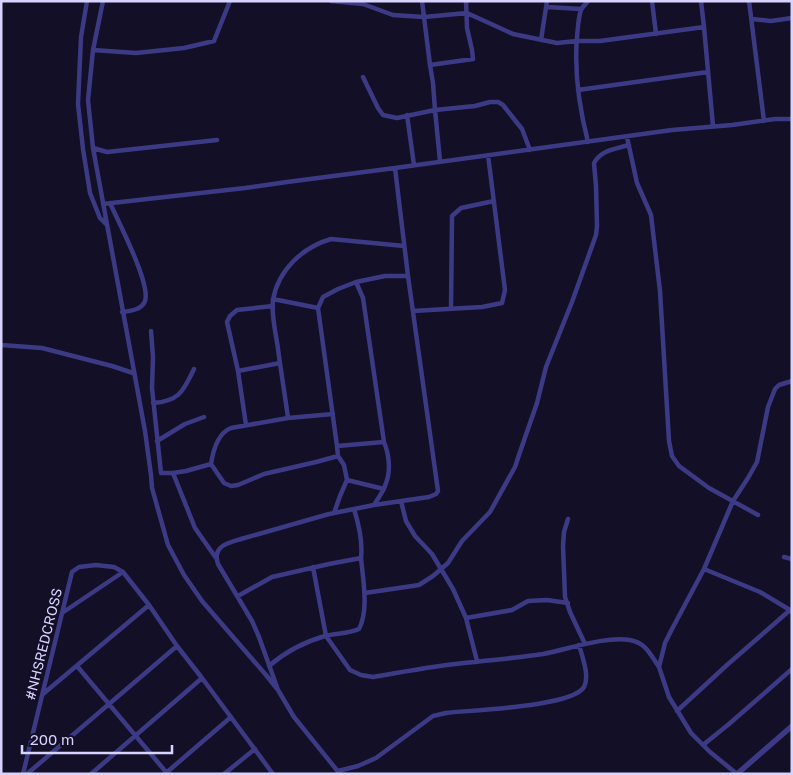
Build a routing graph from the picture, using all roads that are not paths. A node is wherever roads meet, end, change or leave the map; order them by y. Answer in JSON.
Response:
{"nodes":[{"id":1,"x":87,"y":1,"type":"edge"},
{"id":2,"x":103,"y":1,"type":"edge"},
{"id":3,"x":230,"y":1,"type":"edge"},
{"id":4,"x":331,"y":1,"type":"edge"},
{"id":5,"x":422,"y":1,"type":"edge"},
{"id":6,"x":466,"y":1,"type":"edge"},
{"id":7,"x":588,"y":1,"type":"edge"},
{"id":8,"x":652,"y":1,"type":"edge"},
{"id":9,"x":701,"y":1,"type":"edge"},
{"id":10,"x":749,"y":1,"type":"edge"},
{"id":11,"x":547,"y":4,"type":"edge"},
{"id":12,"x":581,"y":9,"type":"junction"},
{"id":13,"x":467,"y":13,"type":"junction"},
{"id":14,"x":424,"y":17,"type":"junction"},
{"id":15,"x":752,"y":19,"type":"junction"},
{"id":16,"x":790,"y":19,"type":"edge"},
{"id":17,"x":792,"y":25,"type":"edge"},
{"id":18,"x":704,"y":27,"type":"junction"},
{"id":19,"x":656,"y":34,"type":"junction"},
{"id":20,"x":540,"y":40,"type":"junction"},
{"id":21,"x":577,"y":41,"type":"junction"},
{"id":22,"x":92,"y":50,"type":"junction"},
{"id":23,"x":430,"y":65,"type":"junction"},
{"id":24,"x":708,"y":72,"type":"junction"},
{"id":25,"x":363,"y":77,"type":"dead end"},
{"id":26,"x":578,"y":90,"type":"junction"},
{"id":27,"x":435,"y":110,"type":"junction"},
{"id":28,"x":407,"y":116,"type":"junction"},
{"id":29,"x":792,"y":119,"type":"edge"},
{"id":30,"x":764,"y":121,"type":"junction"},
{"id":31,"x":713,"y":126,"type":"junction"},
{"id":32,"x":627,"y":137,"type":"junction"},
{"id":33,"x":217,"y":140,"type":"dead end"},
{"id":34,"x":588,"y":142,"type":"junction"},
{"id":35,"x":629,"y":145,"type":"junction"},
{"id":36,"x":93,"y":148,"type":"junction"},
{"id":37,"x":530,"y":150,"type":"junction"},
{"id":38,"x":488,"y":155,"type":"junction"},
{"id":39,"x":440,"y":161,"type":"junction"},
{"id":40,"x":414,"y":165,"type":"junction"},
{"id":41,"x":395,"y":168,"type":"junction"},
{"id":42,"x":494,"y":201,"type":"junction"},
{"id":43,"x":103,"y":204,"type":"junction"},
{"id":44,"x":110,"y":204,"type":"junction"},
{"id":45,"x":107,"y":225,"type":"junction"},
{"id":46,"x":404,"y":246,"type":"junction"},
{"id":47,"x":408,"y":276,"type":"junction"},
{"id":48,"x":356,"y":282,"type":"junction"},
{"id":49,"x":273,"y":299,"type":"junction"},
{"id":50,"x":273,"y":306,"type":"junction"},
{"id":51,"x":318,"y":308,"type":"junction"},
{"id":52,"x":451,"y":309,"type":"junction"},
{"id":53,"x":413,"y":311,"type":"junction"},
{"id":54,"x":122,"y":312,"type":"junction"},
{"id":55,"x":151,"y":331,"type":"dead end"},
{"id":56,"x":1,"y":345,"type":"edge"},
{"id":57,"x":280,"y":364,"type":"junction"},
{"id":58,"x":194,"y":369,"type":"dead end"},
{"id":59,"x":238,"y":371,"type":"junction"},
{"id":60,"x":133,"y":373,"type":"junction"},
{"id":61,"x":792,"y":381,"type":"edge"},
{"id":62,"x":153,"y":403,"type":"junction"},
{"id":63,"x":333,"y":414,"type":"junction"},
{"id":64,"x":204,"y":417,"type":"dead end"},
{"id":65,"x":288,"y":418,"type":"junction"},
{"id":66,"x":246,"y":425,"type":"junction"},
{"id":67,"x":157,"y":441,"type":"junction"},
{"id":68,"x":384,"y":442,"type":"junction"},
{"id":69,"x":336,"y":446,"type":"junction"},
{"id":70,"x":338,"y":456,"type":"junction"},
{"id":71,"x":211,"y":464,"type":"junction"},
{"id":72,"x":161,"y":473,"type":"junction"},
{"id":73,"x":173,"y":473,"type":"junction"},
{"id":74,"x":152,"y":475,"type":"junction"},
{"id":75,"x":347,"y":480,"type":"junction"},
{"id":76,"x":384,"y":489,"type":"junction"},
{"id":77,"x":401,"y":501,"type":"junction"},
{"id":78,"x":733,"y":501,"type":"junction"},
{"id":79,"x":374,"y":505,"type":"junction"},
{"id":80,"x":354,"y":509,"type":"junction"},
{"id":81,"x":334,"y":513,"type":"junction"},
{"id":82,"x":758,"y":515,"type":"dead end"},
{"id":83,"x":568,"y":519,"type":"dead end"},
{"id":84,"x":784,"y":557,"type":"dead end"},
{"id":85,"x":216,"y":558,"type":"junction"},
{"id":86,"x":361,"y":558,"type":"junction"},
{"id":87,"x":792,"y":559,"type":"edge"},
{"id":88,"x":314,"y":567,"type":"junction"},
{"id":89,"x":704,"y":569,"type":"junction"},
{"id":90,"x":441,"y":570,"type":"junction"},
{"id":91,"x":123,"y":572,"type":"junction"},
{"id":92,"x":365,"y":594,"type":"junction"},
{"id":93,"x":238,"y":596,"type":"junction"},
{"id":94,"x":568,"y":603,"type":"junction"},
{"id":95,"x":150,"y":605,"type":"junction"},
{"id":96,"x":791,"y":611,"type":"edge"},
{"id":97,"x":62,"y":613,"type":"junction"},
{"id":98,"x":466,"y":618,"type":"junction"},
{"id":99,"x":326,"y":636,"type":"junction"},
{"id":100,"x":586,"y":644,"type":"junction"},
{"id":101,"x":579,"y":645,"type":"junction"},
{"id":102,"x":177,"y":646,"type":"junction"},
{"id":103,"x":477,"y":661,"type":"junction"},
{"id":104,"x":77,"y":666,"type":"junction"},
{"id":105,"x":269,"y":666,"type":"junction"},
{"id":106,"x":659,"y":667,"type":"junction"},
{"id":107,"x":792,"y":669,"type":"edge"},
{"id":108,"x":202,"y":678,"type":"junction"},
{"id":109,"x":278,"y":690,"type":"junction"},
{"id":110,"x":42,"y":694,"type":"junction"},
{"id":111,"x":109,"y":703,"type":"junction"},
{"id":112,"x":677,"y":711,"type":"junction"},
{"id":113,"x":231,"y":717,"type":"junction"},
{"id":114,"x":792,"y":726,"type":"edge"},
{"id":115,"x":136,"y":735,"type":"junction"},
{"id":116,"x":703,"y":745,"type":"junction"},
{"id":117,"x":255,"y":749,"type":"junction"},
{"id":118,"x":339,"y":772,"type":"edge"},
{"id":119,"x":165,"y":773,"type":"edge"},
{"id":120,"x":23,"y":774,"type":"edge"},
{"id":121,"x":27,"y":774,"type":"edge"},
{"id":122,"x":91,"y":774,"type":"edge"},
{"id":123,"x":224,"y":774,"type":"edge"},
{"id":124,"x":272,"y":774,"type":"edge"},
{"id":125,"x":737,"y":774,"type":"edge"}],
"edges":[{"from":1,"to":45,"type":"street"},
{"from":2,"to":22,"type":"street"},
{"from":3,"to":22,"type":"street"},
{"from":4,"to":14,"type":"street"},
{"from":5,"to":14,"type":"street"},
{"from":6,"to":13,"type":"street"},
{"from":7,"to":12,"type":"street"},
{"from":8,"to":19,"type":"street"},
{"from":9,"to":18,"type":"street"},
{"from":10,"to":15,"type":"street"},
{"from":11,"to":12,"type":"street"},
{"from":11,"to":20,"type":"street"},
{"from":12,"to":21,"type":"street"},
{"from":13,"to":14,"type":"street"},
{"from":13,"to":20,"type":"street"},
{"from":13,"to":23,"type":"street"},
{"from":14,"to":23,"type":"street"},
{"from":15,"to":16,"type":"street"},
{"from":15,"to":30,"type":"street"},
{"from":16,"to":17,"type":"street"},
{"from":18,"to":19,"type":"street"},
{"from":18,"to":24,"type":"street"},
{"from":19,"to":21,"type":"street"},
{"from":20,"to":21,"type":"street"},
{"from":21,"to":26,"type":"street"},
{"from":22,"to":36,"type":"street"},
{"from":23,"to":27,"type":"street"},
{"from":24,"to":26,"type":"street"},
{"from":24,"to":31,"type":"street"},
{"from":25,"to":28,"type":"street"},
{"from":26,"to":34,"type":"street"},
{"from":27,"to":28,"type":"street"},
{"from":27,"to":37,"type":"street"},
{"from":27,"to":39,"type":"street"},
{"from":28,"to":40,"type":"street"},
{"from":29,"to":30,"type":"street"},
{"from":30,"to":31,"type":"street"},
{"from":31,"to":32,"type":"street"},
{"from":32,"to":34,"type":"street"},
{"from":32,"to":35,"type":"street"},
{"from":33,"to":36,"type":"street"},
{"from":34,"to":37,"type":"street"},
{"from":35,"to":78,"type":"street"},
{"from":35,"to":90,"type":"street"},
{"from":36,"to":43,"type":"street"},
{"from":37,"to":38,"type":"street"},
{"from":38,"to":39,"type":"street"},
{"from":38,"to":42,"type":"street"},
{"from":39,"to":40,"type":"street"},
{"from":40,"to":41,"type":"street"},
{"from":41,"to":44,"type":"street"},
{"from":41,"to":46,"type":"street"},
{"from":42,"to":52,"type":"street"},
{"from":42,"to":52,"type":"street"},
{"from":43,"to":44,"type":"street"},
{"from":43,"to":45,"type":"street"},
{"from":44,"to":54,"type":"street"},
{"from":45,"to":54,"type":"street"},
{"from":46,"to":47,"type":"street"},
{"from":46,"to":49,"type":"street"},
{"from":47,"to":48,"type":"street"},
{"from":47,"to":53,"type":"street"},
{"from":48,"to":51,"type":"street"},
{"from":48,"to":68,"type":"street"},
{"from":49,"to":50,"type":"street"},
{"from":49,"to":51,"type":"street"},
{"from":50,"to":57,"type":"street"},
{"from":50,"to":59,"type":"street"},
{"from":51,"to":63,"type":"street"},
{"from":52,"to":53,"type":"street"},
{"from":53,"to":77,"type":"street"},
{"from":54,"to":60,"type":"street"},
{"from":55,"to":62,"type":"street"},
{"from":56,"to":60,"type":"street"},
{"from":57,"to":59,"type":"street"},
{"from":57,"to":65,"type":"street"},
{"from":58,"to":62,"type":"street"},
{"from":59,"to":66,"type":"street"},
{"from":60,"to":74,"type":"street"},
{"from":61,"to":78,"type":"street"},
{"from":62,"to":67,"type":"street"},
{"from":63,"to":65,"type":"street"},
{"from":63,"to":69,"type":"street"},
{"from":64,"to":67,"type":"street"},
{"from":65,"to":66,"type":"street"},
{"from":66,"to":71,"type":"street"},
{"from":67,"to":72,"type":"street"},
{"from":68,"to":69,"type":"street"},
{"from":68,"to":76,"type":"street"},
{"from":69,"to":70,"type":"street"},
{"from":70,"to":71,"type":"street"},
{"from":70,"to":75,"type":"street"},
{"from":71,"to":73,"type":"street"},
{"from":72,"to":73,"type":"street"},
{"from":72,"to":74,"type":"street"},
{"from":73,"to":85,"type":"street"},
{"from":74,"to":109,"type":"street"},
{"from":75,"to":76,"type":"street"},
{"from":75,"to":81,"type":"street"},
{"from":76,"to":79,"type":"street"},
{"from":77,"to":79,"type":"street"},
{"from":77,"to":90,"type":"street"},
{"from":78,"to":82,"type":"street"},
{"from":78,"to":89,"type":"street"},
{"from":79,"to":80,"type":"street"},
{"from":80,"to":81,"type":"street"},
{"from":80,"to":86,"type":"street"},
{"from":81,"to":85,"type":"street"},
{"from":83,"to":94,"type":"street"},
{"from":84,"to":87,"type":"street"},
{"from":85,"to":93,"type":"street"},
{"from":86,"to":88,"type":"street"},
{"from":86,"to":92,"type":"street"},
{"from":88,"to":93,"type":"street"},
{"from":88,"to":99,"type":"street"},
{"from":89,"to":96,"type":"street"},
{"from":89,"to":106,"type":"street"},
{"from":90,"to":92,"type":"street"},
{"from":90,"to":98,"type":"street"},
{"from":91,"to":95,"type":"street"},
{"from":91,"to":97,"type":"street"},
{"from":91,"to":97,"type":"street","name":"#NHSREDCROSS"},
{"from":92,"to":99,"type":"street"},
{"from":93,"to":105,"type":"street"},
{"from":94,"to":98,"type":"street"},
{"from":94,"to":100,"type":"street"},
{"from":95,"to":102,"type":"street"},
{"from":95,"to":104,"type":"street"},
{"from":96,"to":112,"type":"street"},
{"from":97,"to":110,"type":"street","name":"#NHSREDCROSS"},
{"from":98,"to":103,"type":"street"},
{"from":99,"to":103,"type":"street"},
{"from":99,"to":105,"type":"street"},
{"from":100,"to":101,"type":"street"},
{"from":100,"to":106,"type":"street"},
{"from":101,"to":103,"type":"street"},
{"from":101,"to":118,"type":"street"},
{"from":102,"to":108,"type":"street"},
{"from":102,"to":111,"type":"street"},
{"from":104,"to":110,"type":"street"},
{"from":104,"to":111,"type":"street"},
{"from":105,"to":109,"type":"street"},
{"from":106,"to":112,"type":"street"},
{"from":107,"to":116,"type":"street"},
{"from":108,"to":113,"type":"street"},
{"from":108,"to":115,"type":"street"},
{"from":109,"to":118,"type":"street"},
{"from":110,"to":120,"type":"street","name":"#NHSREDCROSS"},
{"from":111,"to":115,"type":"street"},
{"from":111,"to":121,"type":"street"},
{"from":112,"to":116,"type":"street"},
{"from":113,"to":117,"type":"street"},
{"from":113,"to":119,"type":"street"},
{"from":114,"to":125,"type":"street"},
{"from":115,"to":119,"type":"street"},
{"from":115,"to":122,"type":"street"},
{"from":116,"to":125,"type":"street"},
{"from":117,"to":123,"type":"street"},
{"from":117,"to":124,"type":"street"}]}
